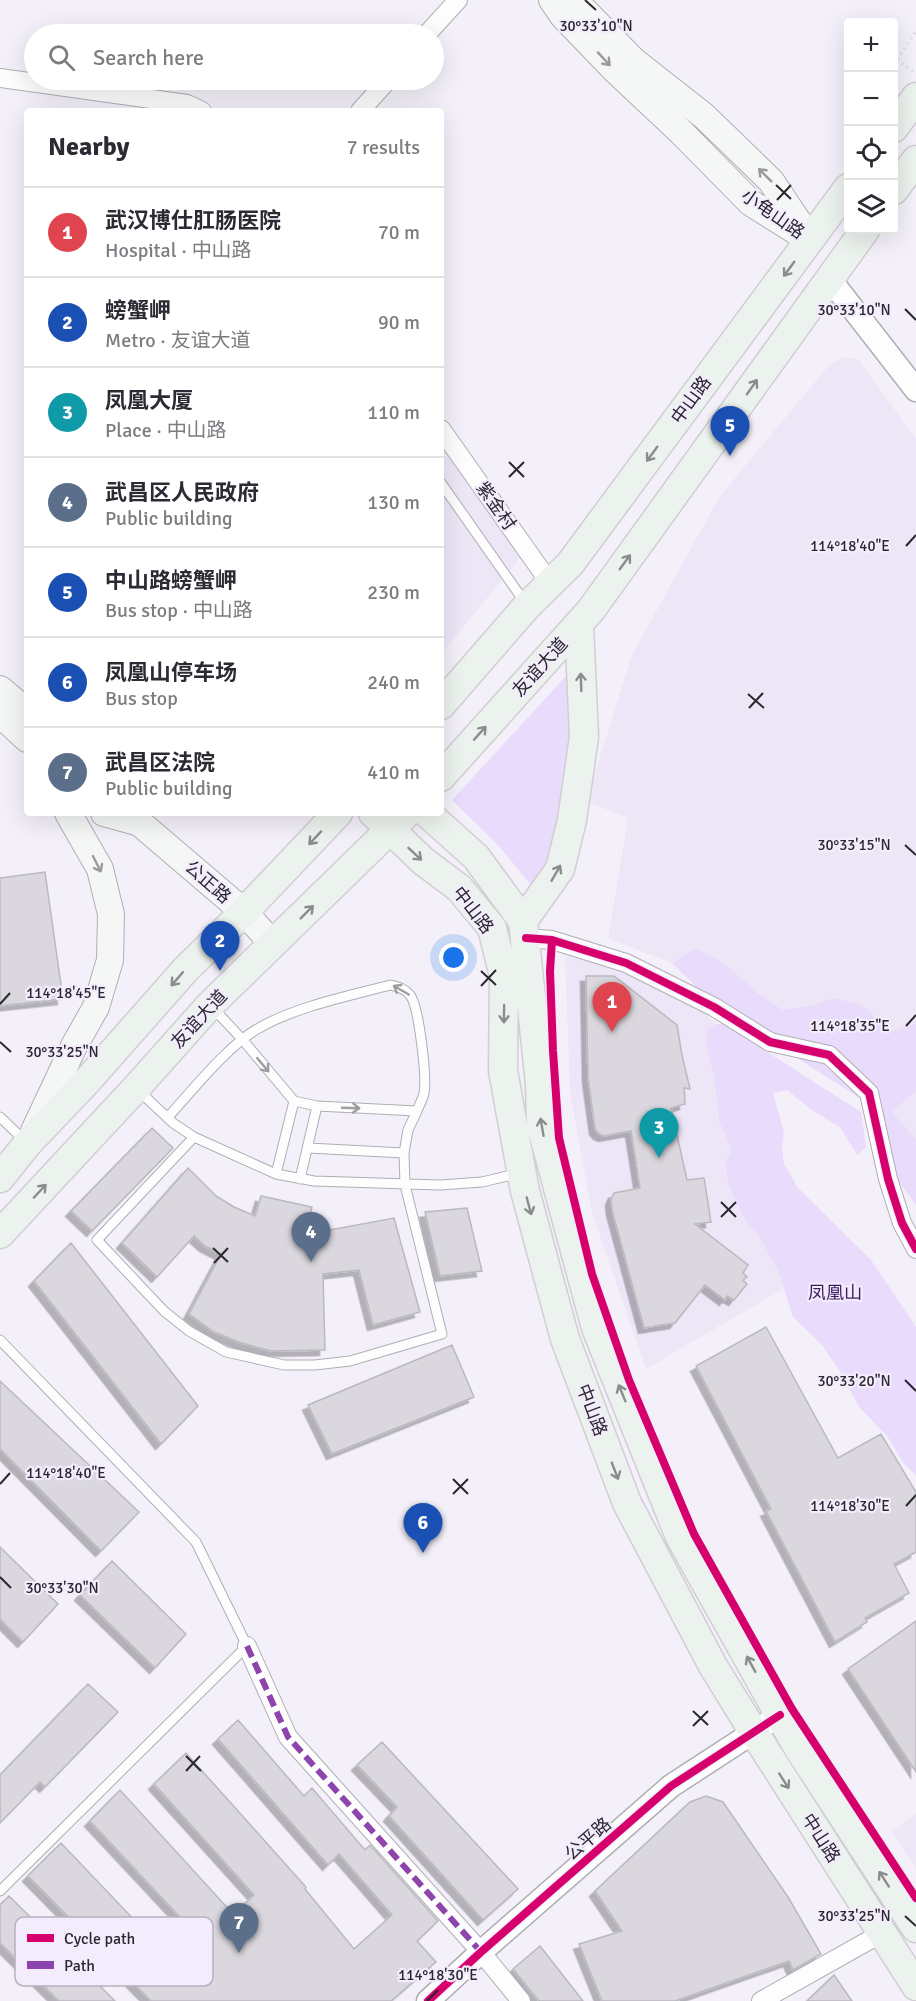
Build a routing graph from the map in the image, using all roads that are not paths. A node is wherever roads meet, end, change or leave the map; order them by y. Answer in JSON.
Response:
{"nodes":[{"id":1,"x":458,"y":0,"type":"edge"},
{"id":2,"x":552,"y":0,"type":"edge"},
{"id":3,"x":574,"y":0,"type":"edge"},
{"id":4,"x":436,"y":24,"type":"edge"},
{"id":5,"x":0,"y":78,"type":"edge"},
{"id":6,"x":24,"y":81,"type":"edge"},
{"id":7,"x":86,"y":90,"type":"edge"},
{"id":8,"x":379,"y":90,"type":"edge"},
{"id":9,"x":916,"y":97,"type":"edge"},
{"id":10,"x":196,"y":108,"type":"edge"},
{"id":11,"x":363,"y":108,"type":"edge"},
{"id":12,"x":895,"y":126,"type":"edge"},
{"id":13,"x":916,"y":159,"type":"edge"},
{"id":14,"x":898,"y":184,"type":"edge"},
{"id":15,"x":844,"y":195,"type":"edge"},
{"id":16,"x":862,"y":234,"type":"edge"},
{"id":17,"x":810,"y":240,"type":"junction"},
{"id":18,"x":829,"y":278,"type":"junction"},
{"id":19,"x":916,"y":390,"type":"edge"},
{"id":20,"x":444,"y":433,"type":"edge"},
{"id":21,"x":444,"y":487,"type":"edge"},
{"id":22,"x":550,"y":584,"type":"junction"},
{"id":23,"x":527,"y":606,"type":"junction"},
{"id":24,"x":585,"y":617,"type":"junction"},
{"id":25,"x":486,"y":653,"type":"junction"},
{"id":26,"x":444,"y":681,"type":"edge"},
{"id":27,"x":0,"y":689,"type":"edge"},
{"id":28,"x":444,"y":702,"type":"edge"},
{"id":29,"x":24,"y":709,"type":"edge"},
{"id":30,"x":0,"y":714,"type":"edge"},
{"id":31,"x":24,"y":736,"type":"edge"},
{"id":32,"x":444,"y":774,"type":"edge"},
{"id":33,"x":70,"y":816,"type":"edge"},
{"id":34,"x":336,"y":816,"type":"edge"},
{"id":35,"x":430,"y":816,"type":"edge"},
{"id":36,"x":134,"y":818,"type":"edge"},
{"id":37,"x":390,"y":819,"type":"edge"},
{"id":38,"x":244,"y":912,"type":"junction"},
{"id":39,"x":525,"y":930,"type":"junction"},
{"id":40,"x":273,"y":944,"type":"junction"},
{"id":41,"x":210,"y":1005,"type":"junction"},
{"id":42,"x":242,"y":1039,"type":"junction"},
{"id":43,"x":136,"y":1088,"type":"junction"},
{"id":44,"x":294,"y":1101,"type":"junction"},
{"id":45,"x":317,"y":1106,"type":"junction"},
{"id":46,"x":417,"y":1111,"type":"junction"},
{"id":47,"x":0,"y":1117,"type":"edge"},
{"id":48,"x":168,"y":1118,"type":"junction"},
{"id":49,"x":194,"y":1137,"type":"junction"},
{"id":50,"x":28,"y":1143,"type":"junction"},
{"id":51,"x":308,"y":1148,"type":"junction"},
{"id":52,"x":404,"y":1153,"type":"junction"},
{"id":53,"x":522,"y":1173,"type":"junction"},
{"id":54,"x":276,"y":1174,"type":"junction"},
{"id":55,"x":0,"y":1178,"type":"edge"},
{"id":56,"x":300,"y":1179,"type":"junction"},
{"id":57,"x":405,"y":1185,"type":"junction"},
{"id":58,"x":0,"y":1234,"type":"edge"},
{"id":59,"x":916,"y":1249,"type":"edge"},
{"id":60,"x":0,"y":1340,"type":"edge"},
{"id":61,"x":247,"y":1646,"type":"junction"},
{"id":62,"x":780,"y":1715,"type":"junction"},
{"id":63,"x":753,"y":1731,"type":"junction"},
{"id":64,"x":0,"y":1891,"type":"edge"},
{"id":65,"x":916,"y":1928,"type":"edge"},
{"id":66,"x":882,"y":1933,"type":"junction"},
{"id":67,"x":481,"y":1952,"type":"junction"},
{"id":68,"x":916,"y":1986,"type":"edge"},
{"id":69,"x":428,"y":2001,"type":"edge"},
{"id":70,"x":521,"y":2001,"type":"edge"},
{"id":71,"x":760,"y":2001,"type":"edge"}],
"edges":[{"from":1,"to":4,"type":"street"},
{"from":2,"to":17,"type":"main road","name":"小龟山路","one_way":true},
{"from":17,"to":3,"type":"main road","name":"小龟山路","one_way":true},
{"from":5,"to":6,"type":"street"},
{"from":7,"to":10,"type":"street"},
{"from":8,"to":11,"type":"street"},
{"from":9,"to":12,"type":"main road"},
{"from":13,"to":14,"type":"main road"},
{"from":15,"to":17,"type":"main road","name":"中山路"},
{"from":16,"to":18,"type":"main road"},
{"from":17,"to":22,"type":"main road","name":"中山路","one_way":true},
{"from":18,"to":19,"type":"street"},
{"from":24,"to":18,"type":"main road","one_way":true},
{"from":20,"to":22,"type":"street","name":"紫金村"},
{"from":21,"to":23,"type":"lane"},
{"from":22,"to":23,"type":"main road","name":"中山路"},
{"from":23,"to":25,"type":"main road"},
{"from":32,"to":24,"type":"main road","name":"友谊大道","one_way":true},
{"from":39,"to":24,"type":"main road","name":"中山路","one_way":true},
{"from":25,"to":26,"type":"main road"},
{"from":25,"to":28,"type":"main road"},
{"from":27,"to":29,"type":"main road"},
{"from":30,"to":31,"type":"main road"},
{"from":33,"to":50,"type":"main road","one_way":true},
{"from":34,"to":38,"type":"main road","one_way":true},
{"from":35,"to":39,"type":"main road","name":"中山路"},
{"from":36,"to":38,"type":"main road","name":"公正路"},
{"from":40,"to":37,"type":"main road","name":"友谊大道","one_way":true},
{"from":37,"to":53,"type":"main road","name":"中山路","one_way":true},
{"from":38,"to":40,"type":"main road","name":"公正路"},
{"from":38,"to":50,"type":"main road","one_way":true},
{"from":39,"to":59,"type":"street"},
{"from":62,"to":39,"type":"main road","name":"中山路","one_way":true},
{"from":40,"to":41,"type":"main road","name":"友谊大道"},
{"from":41,"to":42,"type":"lane"},
{"from":41,"to":43,"type":"main road","name":"友谊大道"},
{"from":42,"to":44,"type":"lane","one_way":true},
{"from":46,"to":42,"type":"lane","one_way":true},
{"from":42,"to":48,"type":"lane"},
{"from":43,"to":48,"type":"lane"},
{"from":58,"to":43,"type":"main road","name":"友谊大道","one_way":true},
{"from":44,"to":45,"type":"lane"},
{"from":44,"to":54,"type":"lane"},
{"from":45,"to":46,"type":"lane","one_way":true},
{"from":45,"to":51,"type":"lane"},
{"from":46,"to":52,"type":"lane"},
{"from":47,"to":50,"type":"lane"},
{"from":48,"to":49,"type":"lane"},
{"from":49,"to":54,"type":"lane"},
{"from":49,"to":57,"type":"lane"},
{"from":50,"to":55,"type":"main road"},
{"from":51,"to":52,"type":"lane"},
{"from":51,"to":56,"type":"lane"},
{"from":52,"to":57,"type":"lane"},
{"from":53,"to":57,"type":"lane"},
{"from":53,"to":63,"type":"main road","name":"中山路","one_way":true},
{"from":54,"to":56,"type":"lane"},
{"from":56,"to":57,"type":"lane"},
{"from":60,"to":61,"type":"lane"},
{"from":61,"to":64,"type":"lane"},
{"from":61,"to":67,"type":"street"},
{"from":62,"to":63,"type":"street","name":"公平路"},
{"from":65,"to":62,"type":"main road","name":"中山路","one_way":true},
{"from":63,"to":66,"type":"main road","name":"中山路","one_way":true},
{"from":63,"to":67,"type":"street","name":"公平路"},
{"from":66,"to":68,"type":"main road","name":"中山路"},
{"from":66,"to":71,"type":"street"},
{"from":67,"to":69,"type":"street","name":"公平路"},
{"from":67,"to":70,"type":"street"}]}
